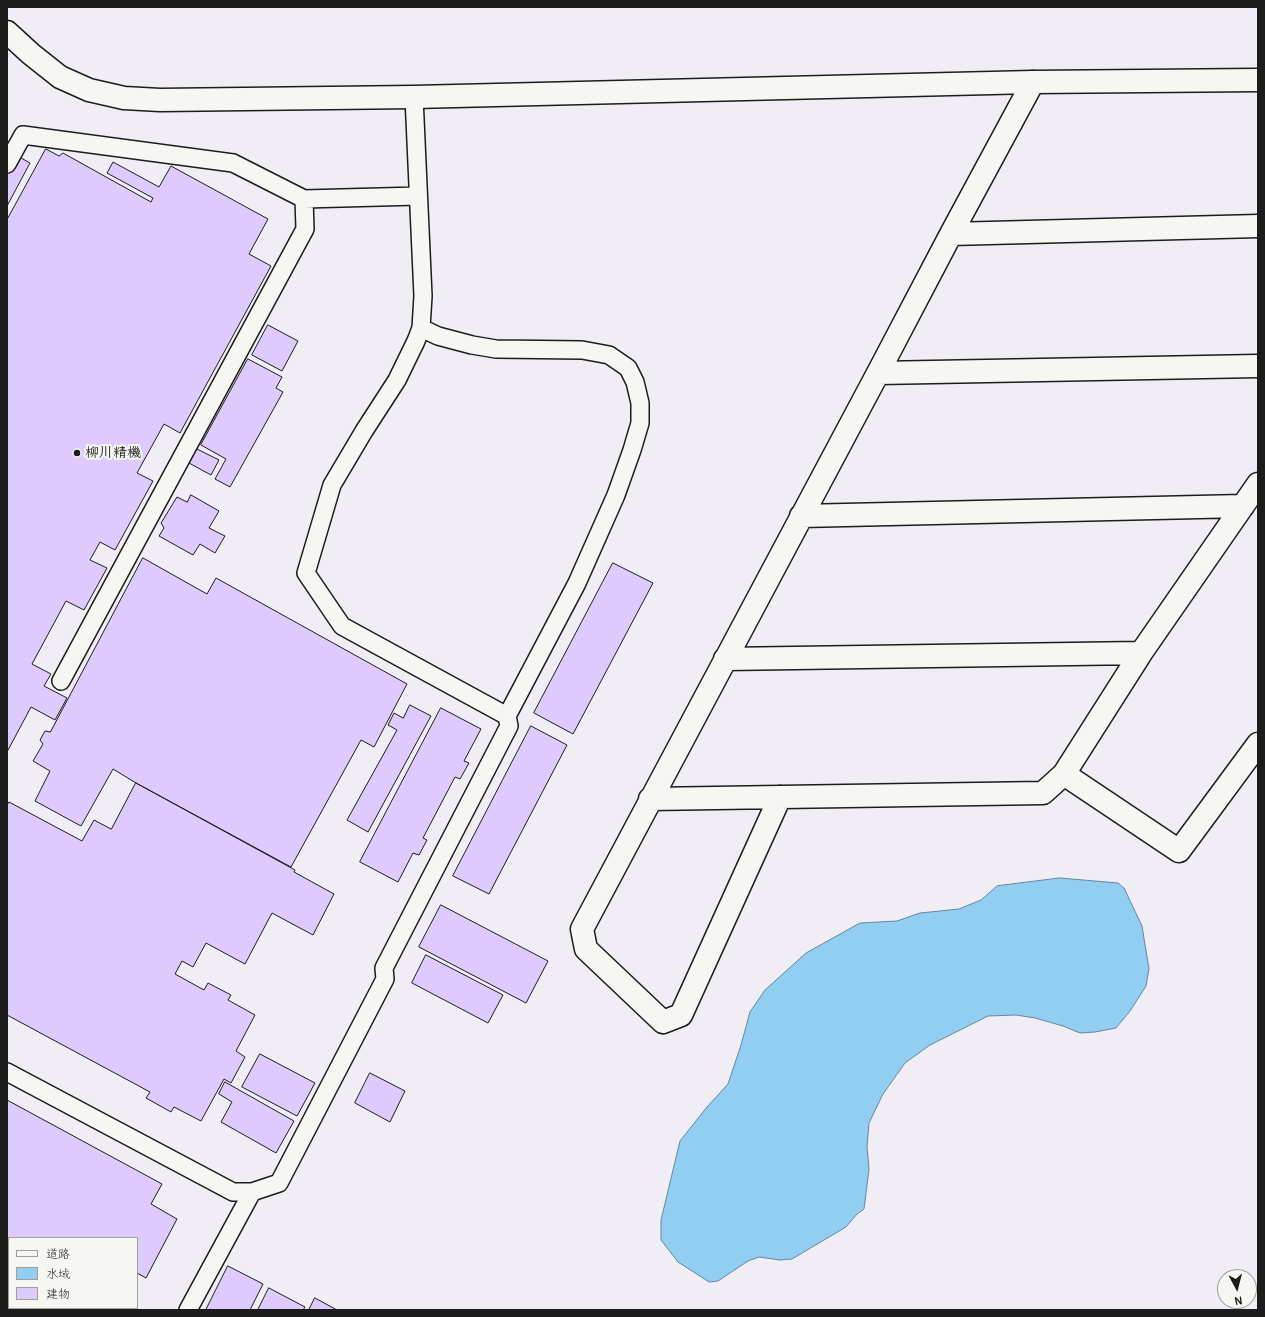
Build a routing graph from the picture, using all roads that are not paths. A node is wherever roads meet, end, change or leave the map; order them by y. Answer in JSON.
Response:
{"nodes":[{"id":1,"x":7,"y":32,"type":"edge"},
{"id":2,"x":1258,"y":80,"type":"edge"},
{"id":3,"x":1033,"y":82,"type":"junction"},
{"id":4,"x":414,"y":97,"type":"junction"},
{"id":5,"x":7,"y":164,"type":"edge"},
{"id":6,"x":418,"y":196,"type":"junction"},
{"id":7,"x":304,"y":198,"type":"junction"},
{"id":8,"x":1258,"y":226,"type":"edge"},
{"id":9,"x":951,"y":234,"type":"junction"},
{"id":10,"x":421,"y":328,"type":"junction"},
{"id":11,"x":1258,"y":366,"type":"edge"},
{"id":12,"x":878,"y":373,"type":"junction"},
{"id":13,"x":1258,"y":484,"type":"edge"},
{"id":14,"x":1243,"y":506,"type":"junction"},
{"id":15,"x":801,"y":516,"type":"junction"},
{"id":16,"x":1141,"y":653,"type":"junction"},
{"id":17,"x":725,"y":659,"type":"junction"},
{"id":18,"x":62,"y":681,"type":"dead end"},
{"id":19,"x":506,"y":716,"type":"junction"},
{"id":20,"x":1258,"y":744,"type":"edge"},
{"id":21,"x":1064,"y":774,"type":"junction"},
{"id":22,"x":780,"y":797,"type":"junction"},
{"id":23,"x":650,"y":799,"type":"junction"},
{"id":24,"x":7,"y":1072,"type":"edge"},
{"id":25,"x":252,"y":1192,"type":"junction"},
{"id":26,"x":188,"y":1310,"type":"edge"}],
"edges":[{"from":1,"to":4,"type":"street"},
{"from":2,"to":3,"type":"street"},
{"from":3,"to":4,"type":"street"},
{"from":3,"to":9,"type":"street"},
{"from":4,"to":6,"type":"lane"},
{"from":5,"to":7,"type":"lane"},
{"from":6,"to":7,"type":"lane"},
{"from":6,"to":10,"type":"lane"},
{"from":7,"to":18,"type":"lane"},
{"from":8,"to":9,"type":"street"},
{"from":9,"to":12,"type":"street"},
{"from":10,"to":19,"type":"lane"},
{"from":10,"to":19,"type":"lane"},
{"from":11,"to":12,"type":"street"},
{"from":12,"to":15,"type":"street"},
{"from":13,"to":14,"type":"street"},
{"from":14,"to":15,"type":"street"},
{"from":14,"to":16,"type":"street"},
{"from":15,"to":17,"type":"street"},
{"from":16,"to":17,"type":"street"},
{"from":16,"to":21,"type":"street"},
{"from":17,"to":23,"type":"street"},
{"from":19,"to":25,"type":"lane"},
{"from":20,"to":21,"type":"street"},
{"from":21,"to":22,"type":"street"},
{"from":22,"to":23,"type":"street"},
{"from":22,"to":23,"type":"street"},
{"from":24,"to":25,"type":"lane"},
{"from":25,"to":26,"type":"lane"}]}
